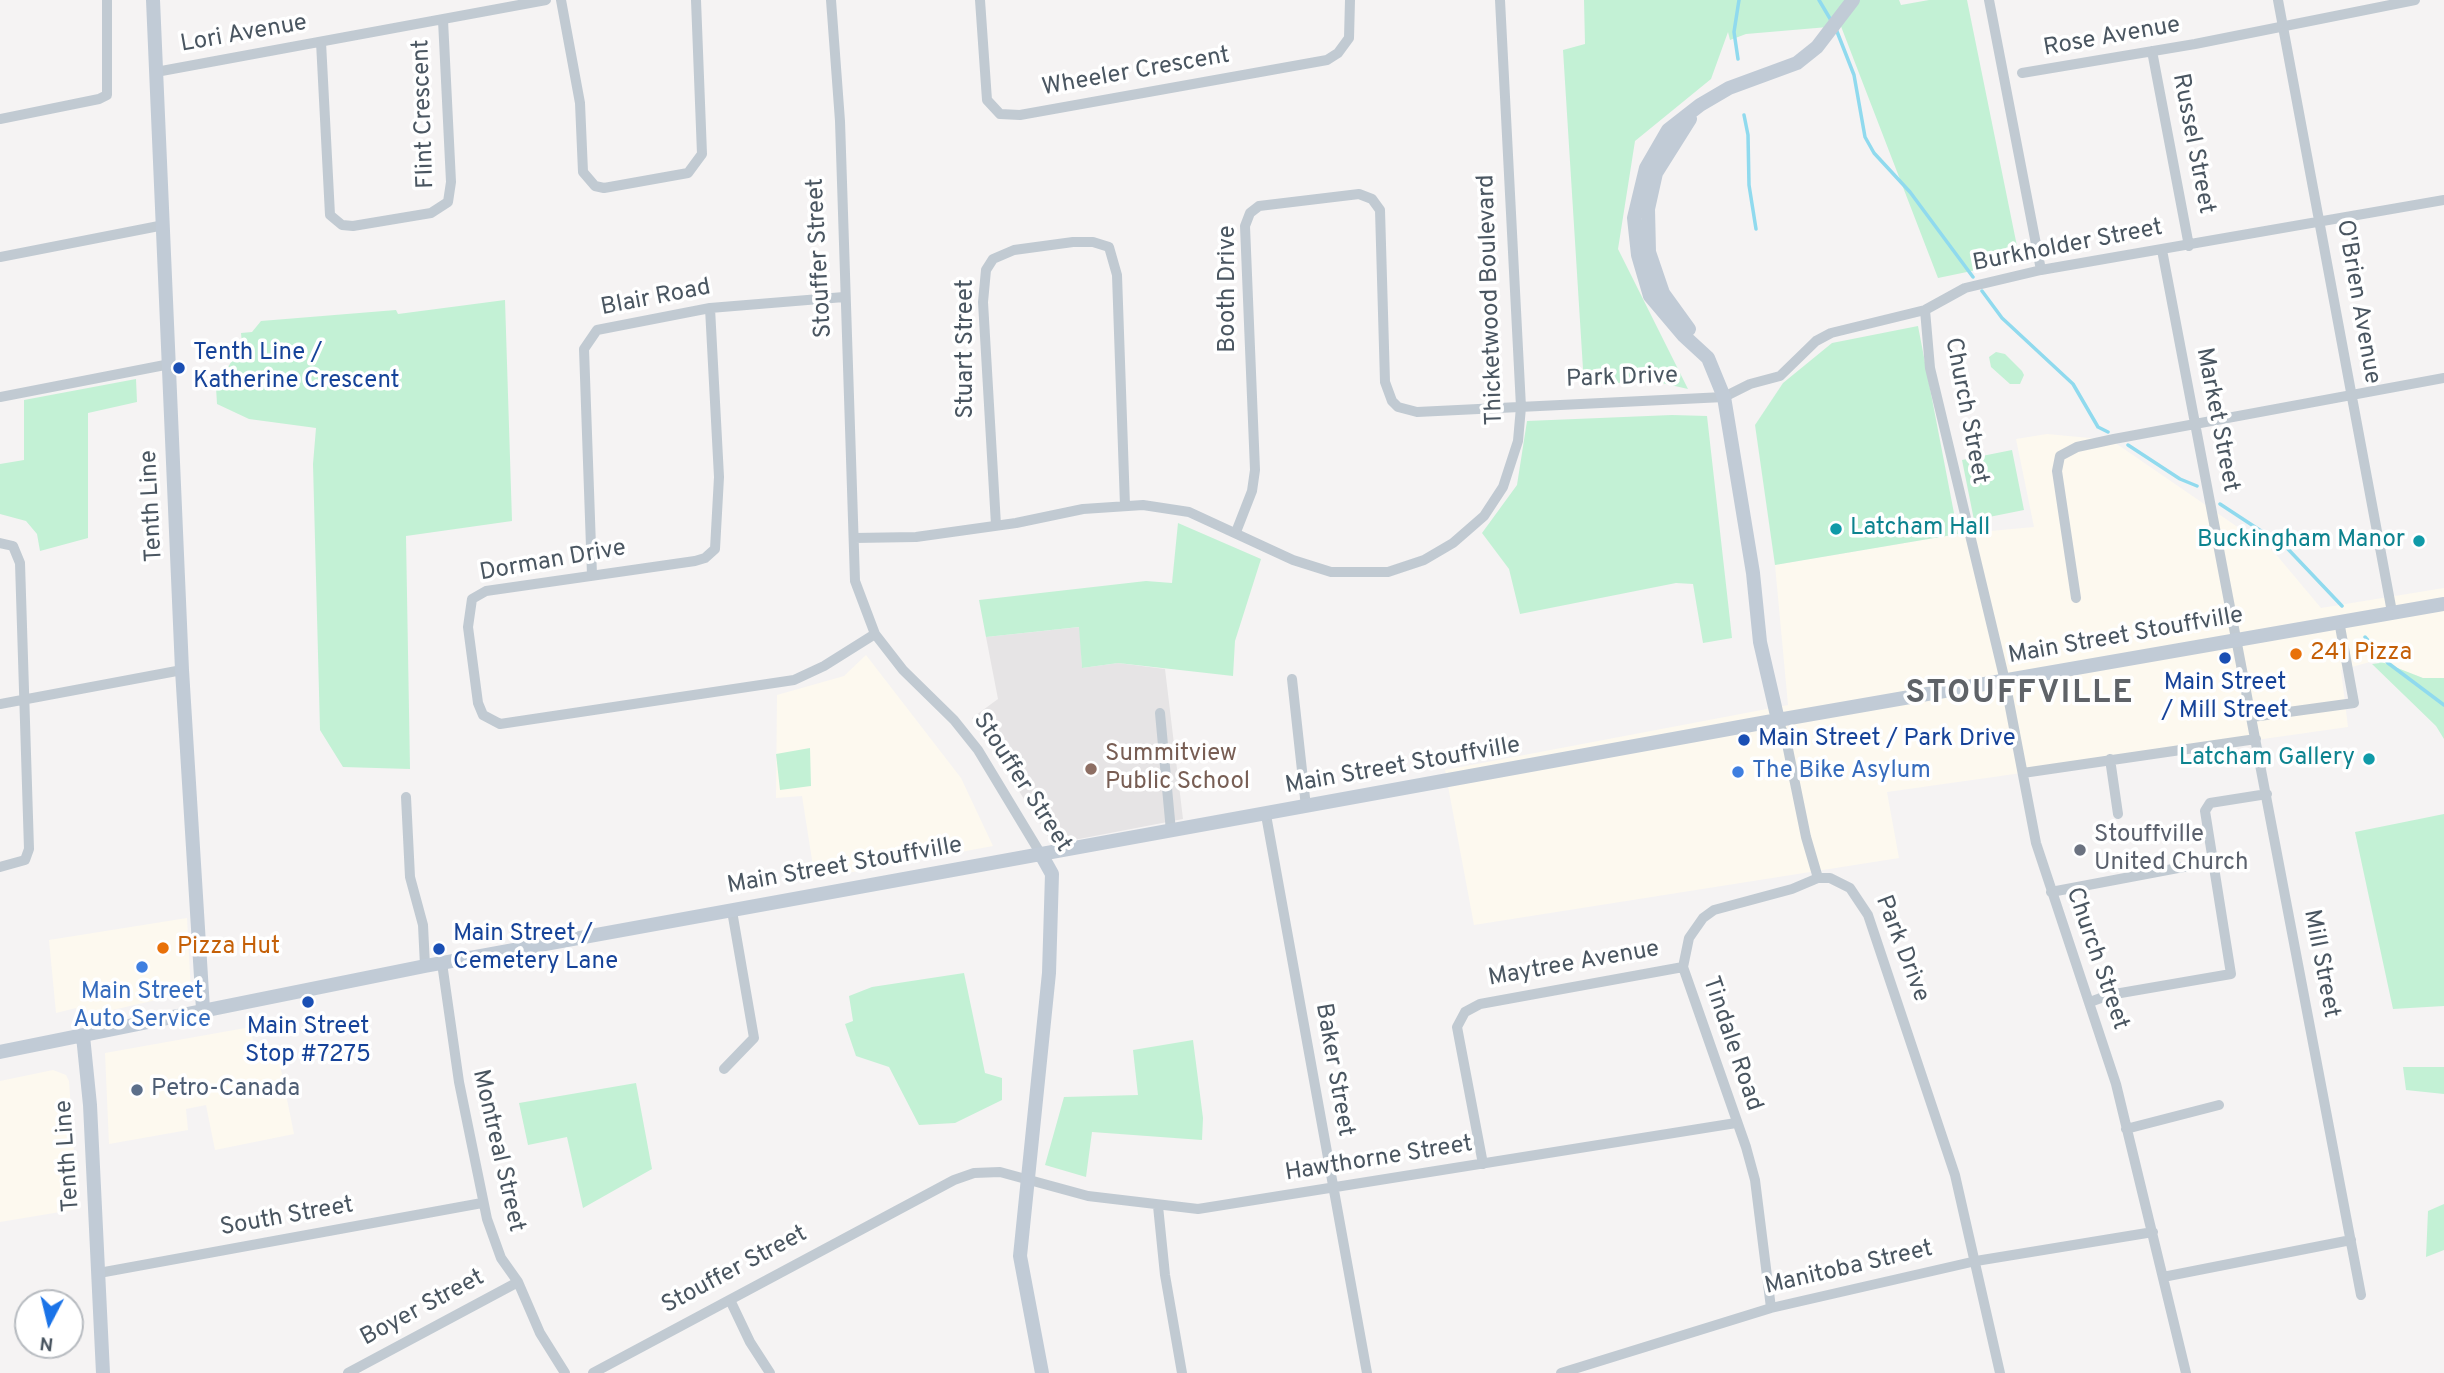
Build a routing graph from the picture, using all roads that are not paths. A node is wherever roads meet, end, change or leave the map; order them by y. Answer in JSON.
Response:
{"nodes":[{"id":1,"x":107,"y":0,"type":"edge"},
{"id":2,"x":153,"y":0,"type":"edge"},
{"id":3,"x":546,"y":0,"type":"edge"},
{"id":4,"x":561,"y":0,"type":"edge"},
{"id":5,"x":696,"y":0,"type":"edge"},
{"id":6,"x":831,"y":0,"type":"edge"},
{"id":7,"x":980,"y":0,"type":"edge"},
{"id":8,"x":1350,"y":0,"type":"edge"},
{"id":9,"x":1500,"y":0,"type":"edge"},
{"id":10,"x":1989,"y":0,"type":"edge"},
{"id":11,"x":2278,"y":0,"type":"edge"},
{"id":12,"x":2415,"y":0,"type":"edge"},
{"id":13,"x":1852,"y":4,"type":"edge"},
{"id":14,"x":443,"y":20,"type":"junction"},
{"id":15,"x":2284,"y":27,"type":"junction"},
{"id":16,"x":321,"y":42,"type":"junction"},
{"id":17,"x":2152,"y":51,"type":"junction"},
{"id":18,"x":156,"y":72,"type":"junction"},
{"id":19,"x":2022,"y":74,"type":"dead end"},
{"id":20,"x":0,"y":119,"type":"edge"},
{"id":21,"x":2444,"y":200,"type":"edge"},
{"id":22,"x":2322,"y":222,"type":"junction"},
{"id":23,"x":164,"y":225,"type":"junction"},
{"id":24,"x":2189,"y":246,"type":"junction"},
{"id":25,"x":2162,"y":250,"type":"junction"},
{"id":26,"x":0,"y":257,"type":"edge"},
{"id":27,"x":2041,"y":271,"type":"junction"},
{"id":28,"x":844,"y":297,"type":"junction"},
{"id":29,"x":710,"y":308,"type":"junction"},
{"id":30,"x":1925,"y":310,"type":"junction"},
{"id":31,"x":170,"y":364,"type":"junction"},
{"id":32,"x":2444,"y":378,"type":"edge"},
{"id":33,"x":2351,"y":395,"type":"junction"},
{"id":34,"x":0,"y":397,"type":"edge"},
{"id":35,"x":1724,"y":397,"type":"junction"},
{"id":36,"x":1521,"y":407,"type":"junction"},
{"id":37,"x":2196,"y":424,"type":"junction"},
{"id":38,"x":1125,"y":506,"type":"junction"},
{"id":39,"x":996,"y":525,"type":"junction"},
{"id":40,"x":1236,"y":532,"type":"junction"},
{"id":41,"x":854,"y":538,"type":"junction"},
{"id":42,"x":0,"y":543,"type":"edge"},
{"id":43,"x":592,"y":575,"type":"junction"},
{"id":44,"x":2077,"y":598,"type":"dead end"},
{"id":45,"x":2444,"y":604,"type":"edge"},
{"id":46,"x":2392,"y":612,"type":"junction"},
{"id":47,"x":2339,"y":621,"type":"junction"},
{"id":48,"x":875,"y":634,"type":"junction"},
{"id":49,"x":2238,"y":640,"type":"junction"},
{"id":50,"x":183,"y":670,"type":"junction"},
{"id":51,"x":1292,"y":679,"type":"dead end"},
{"id":52,"x":2005,"y":681,"type":"junction"},
{"id":53,"x":24,"y":699,"type":"junction"},
{"id":54,"x":0,"y":704,"type":"edge"},
{"id":55,"x":1160,"y":713,"type":"dead end"},
{"id":56,"x":2252,"y":717,"type":"junction"},
{"id":57,"x":1778,"y":720,"type":"junction"},
{"id":58,"x":2256,"y":739,"type":"junction"},
{"id":59,"x":2110,"y":759,"type":"junction"},
{"id":60,"x":2023,"y":773,"type":"junction"},
{"id":61,"x":2267,"y":794,"type":"junction"},
{"id":62,"x":406,"y":797,"type":"dead end"},
{"id":63,"x":1306,"y":807,"type":"junction"},
{"id":64,"x":2118,"y":814,"type":"dead end"},
{"id":65,"x":1266,"y":815,"type":"junction"},
{"id":66,"x":1171,"y":831,"type":"junction"},
{"id":67,"x":1042,"y":856,"type":"junction"},
{"id":68,"x":2215,"y":861,"type":"junction"},
{"id":69,"x":0,"y":867,"type":"edge"},
{"id":70,"x":1818,"y":878,"type":"junction"},
{"id":71,"x":2051,"y":892,"type":"junction"},
{"id":72,"x":733,"y":911,"type":"junction"},
{"id":73,"x":442,"y":963,"type":"junction"},
{"id":74,"x":425,"y":966,"type":"junction"},
{"id":75,"x":1683,"y":967,"type":"junction"},
{"id":76,"x":2090,"y":1002,"type":"junction"},
{"id":77,"x":203,"y":1009,"type":"junction"},
{"id":78,"x":83,"y":1037,"type":"junction"},
{"id":79,"x":0,"y":1052,"type":"edge"},
{"id":80,"x":724,"y":1069,"type":"dead end"},
{"id":81,"x":2219,"y":1105,"type":"dead end"},
{"id":82,"x":1736,"y":1124,"type":"junction"},
{"id":83,"x":2126,"y":1129,"type":"junction"},
{"id":84,"x":1483,"y":1164,"type":"junction"},
{"id":85,"x":1029,"y":1179,"type":"junction"},
{"id":86,"x":1333,"y":1189,"type":"junction"},
{"id":87,"x":482,"y":1203,"type":"junction"},
{"id":88,"x":1158,"y":1206,"type":"junction"},
{"id":89,"x":2153,"y":1232,"type":"junction"},
{"id":90,"x":2351,"y":1240,"type":"junction"},
{"id":91,"x":1976,"y":1261,"type":"junction"},
{"id":92,"x":99,"y":1272,"type":"junction"},
{"id":93,"x":2163,"y":1277,"type":"junction"},
{"id":94,"x":518,"y":1282,"type":"junction"},
{"id":95,"x":2361,"y":1296,"type":"dead end"},
{"id":96,"x":730,"y":1300,"type":"junction"},
{"id":97,"x":1771,"y":1308,"type":"junction"},
{"id":98,"x":103,"y":1373,"type":"edge"},
{"id":99,"x":348,"y":1373,"type":"edge"},
{"id":100,"x":565,"y":1373,"type":"edge"},
{"id":101,"x":593,"y":1373,"type":"edge"},
{"id":102,"x":770,"y":1373,"type":"edge"},
{"id":103,"x":1042,"y":1373,"type":"edge"},
{"id":104,"x":1182,"y":1373,"type":"edge"},
{"id":105,"x":1367,"y":1373,"type":"edge"},
{"id":106,"x":1561,"y":1373,"type":"edge"},
{"id":107,"x":2000,"y":1373,"type":"edge"},
{"id":108,"x":2186,"y":1373,"type":"edge"}],
"edges":[{"from":1,"to":20,"type":"street"},
{"from":2,"to":18,"type":"main road","name":"Tenth Line"},
{"from":3,"to":14,"type":"street","name":"Lori Avenue"},
{"from":4,"to":5,"type":"street"},
{"from":6,"to":28,"type":"street","name":"Stouffer Street"},
{"from":7,"to":8,"type":"street","name":"Wheeler Crescent"},
{"from":9,"to":36,"type":"street","name":"Thicketwood Boulevard"},
{"from":10,"to":27,"type":"street"},
{"from":11,"to":15,"type":"street","name":"O'Brien Avenue"},
{"from":12,"to":15,"type":"street","name":"Rose Avenue"},
{"from":13,"to":35,"type":"main road","name":"Park Drive"},
{"from":14,"to":16,"type":"street","name":"Lori Avenue"},
{"from":14,"to":16,"type":"street","name":"Flint Crescent"},
{"from":15,"to":17,"type":"street","name":"Rose Avenue"},
{"from":15,"to":22,"type":"street","name":"O'Brien Avenue"},
{"from":16,"to":18,"type":"street","name":"Lori Avenue"},
{"from":17,"to":19,"type":"street","name":"Rose Avenue"},
{"from":17,"to":24,"type":"street","name":"Russel Street"},
{"from":18,"to":23,"type":"main road","name":"Tenth Line"},
{"from":21,"to":22,"type":"street","name":"Burkholder Street"},
{"from":22,"to":24,"type":"street","name":"Burkholder Street"},
{"from":22,"to":33,"type":"street","name":"O'Brien Avenue"},
{"from":23,"to":26,"type":"street"},
{"from":23,"to":31,"type":"main road","name":"Tenth Line"},
{"from":24,"to":25,"type":"street","name":"Burkholder Street"},
{"from":25,"to":27,"type":"street","name":"Burkholder Street"},
{"from":25,"to":37,"type":"street","name":"Market Street"},
{"from":27,"to":30,"type":"street","name":"Burkholder Street"},
{"from":28,"to":29,"type":"street","name":"Blair Road"},
{"from":28,"to":41,"type":"street","name":"Stouffer Street"},
{"from":29,"to":43,"type":"street","name":"Blair Road"},
{"from":29,"to":43,"type":"street","name":"Dorman Drive"},
{"from":30,"to":35,"type":"street","name":"Burkholder Street"},
{"from":30,"to":52,"type":"street","name":"Church Street"},
{"from":31,"to":34,"type":"street"},
{"from":31,"to":50,"type":"main road","name":"Tenth Line"},
{"from":32,"to":33,"type":"street"},
{"from":33,"to":37,"type":"street"},
{"from":33,"to":46,"type":"street","name":"O'Brien Avenue"},
{"from":35,"to":36,"type":"street","name":"Park Drive"},
{"from":35,"to":57,"type":"main road","name":"Park Drive"},
{"from":36,"to":40,"type":"street","name":"Thicketwood Boulevard"},
{"from":36,"to":40,"type":"street","name":"Booth Drive"},
{"from":37,"to":44,"type":"street"},
{"from":37,"to":49,"type":"street","name":"Market Street"},
{"from":38,"to":39,"type":"street","name":"Thicketwood Boulevard"},
{"from":38,"to":39,"type":"street","name":"Stuart Street"},
{"from":38,"to":40,"type":"street","name":"Thicketwood Boulevard"},
{"from":39,"to":41,"type":"street","name":"Thicketwood Boulevard"},
{"from":41,"to":48,"type":"street","name":"Stouffer Street"},
{"from":42,"to":53,"type":"street"},
{"from":43,"to":48,"type":"street","name":"Dorman Drive"},
{"from":45,"to":46,"type":"main road","name":"Main Street Stouffville"},
{"from":46,"to":47,"type":"main road","name":"Main Street Stouffville"},
{"from":47,"to":49,"type":"main road","name":"Main Street Stouffville"},
{"from":47,"to":56,"type":"street"},
{"from":48,"to":67,"type":"street","name":"Stouffer Street"},
{"from":49,"to":52,"type":"main road","name":"Main Street Stouffville"},
{"from":49,"to":56,"type":"street","name":"Mill Street"},
{"from":50,"to":53,"type":"street"},
{"from":50,"to":77,"type":"main road","name":"Tenth Line"},
{"from":51,"to":63,"type":"street"},
{"from":52,"to":57,"type":"main road","name":"Main Street Stouffville"},
{"from":52,"to":60,"type":"street","name":"Church Street"},
{"from":53,"to":54,"type":"street"},
{"from":53,"to":69,"type":"street"},
{"from":55,"to":66,"type":"street"},
{"from":56,"to":58,"type":"street","name":"Mill Street"},
{"from":57,"to":63,"type":"main road","name":"Main Street Stouffville"},
{"from":57,"to":70,"type":"street","name":"Park Drive"},
{"from":58,"to":59,"type":"street"},
{"from":58,"to":61,"type":"street","name":"Mill Street"},
{"from":59,"to":60,"type":"street"},
{"from":59,"to":64,"type":"street"},
{"from":60,"to":71,"type":"street","name":"Church Street"},
{"from":61,"to":68,"type":"street"},
{"from":61,"to":90,"type":"street","name":"Mill Street"},
{"from":62,"to":74,"type":"street"},
{"from":63,"to":65,"type":"main road","name":"Main Street Stouffville"},
{"from":65,"to":66,"type":"main road","name":"Main Street Stouffville"},
{"from":65,"to":86,"type":"street","name":"Baker Street"},
{"from":66,"to":67,"type":"main road","name":"Main Street Stouffville"},
{"from":67,"to":72,"type":"main road","name":"Main Street Stouffville"},
{"from":67,"to":85,"type":"main road","name":"Stouffer Street"},
{"from":68,"to":71,"type":"street"},
{"from":68,"to":76,"type":"street"},
{"from":70,"to":75,"type":"street","name":"Tindale Road"},
{"from":70,"to":91,"type":"street","name":"Park Drive"},
{"from":71,"to":76,"type":"street","name":"Church Street"},
{"from":72,"to":73,"type":"main road","name":"Main Street Stouffville"},
{"from":72,"to":80,"type":"street"},
{"from":73,"to":74,"type":"main road","name":"Main Street Stouffville"},
{"from":73,"to":87,"type":"street","name":"Montreal Street"},
{"from":74,"to":77,"type":"main road","name":"Main Street Stouffville"},
{"from":75,"to":82,"type":"street","name":"Tindale Road"},
{"from":75,"to":84,"type":"street","name":"Maytree Avenue"},
{"from":76,"to":83,"type":"street","name":"Church Street"},
{"from":77,"to":78,"type":"main road","name":"Main Street Stouffville"},
{"from":78,"to":79,"type":"main road","name":"Main Street Stouffville"},
{"from":78,"to":92,"type":"main road","name":"Tenth Line"},
{"from":81,"to":83,"type":"street"},
{"from":82,"to":84,"type":"street","name":"Hawthorne Street"},
{"from":82,"to":97,"type":"street","name":"Tindale Road"},
{"from":83,"to":89,"type":"street","name":"Church Street"},
{"from":84,"to":86,"type":"street","name":"Hawthorne Street"},
{"from":85,"to":88,"type":"street","name":"Hawthorne Street"},
{"from":85,"to":96,"type":"street","name":"Stouffer Street"},
{"from":85,"to":103,"type":"main road"},
{"from":86,"to":88,"type":"street","name":"Hawthorne Street"},
{"from":86,"to":105,"type":"street","name":"Baker Street"},
{"from":87,"to":92,"type":"street","name":"South Street"},
{"from":87,"to":94,"type":"street","name":"Montreal Street"},
{"from":88,"to":104,"type":"street"},
{"from":89,"to":91,"type":"street","name":"Manitoba Street"},
{"from":89,"to":93,"type":"street","name":"Church Street"},
{"from":90,"to":93,"type":"street"},
{"from":90,"to":95,"type":"street","name":"Mill Street"},
{"from":91,"to":97,"type":"street","name":"Manitoba Street"},
{"from":91,"to":107,"type":"street","name":"Park Drive"},
{"from":92,"to":98,"type":"main road","name":"Tenth Line"},
{"from":93,"to":108,"type":"street","name":"Church Street"},
{"from":94,"to":99,"type":"street","name":"Boyer Street"},
{"from":94,"to":100,"type":"street","name":"Montreal Street"},
{"from":96,"to":101,"type":"street","name":"Stouffer Street"},
{"from":96,"to":102,"type":"street"},
{"from":97,"to":106,"type":"street","name":"Manitoba Street"}]}
